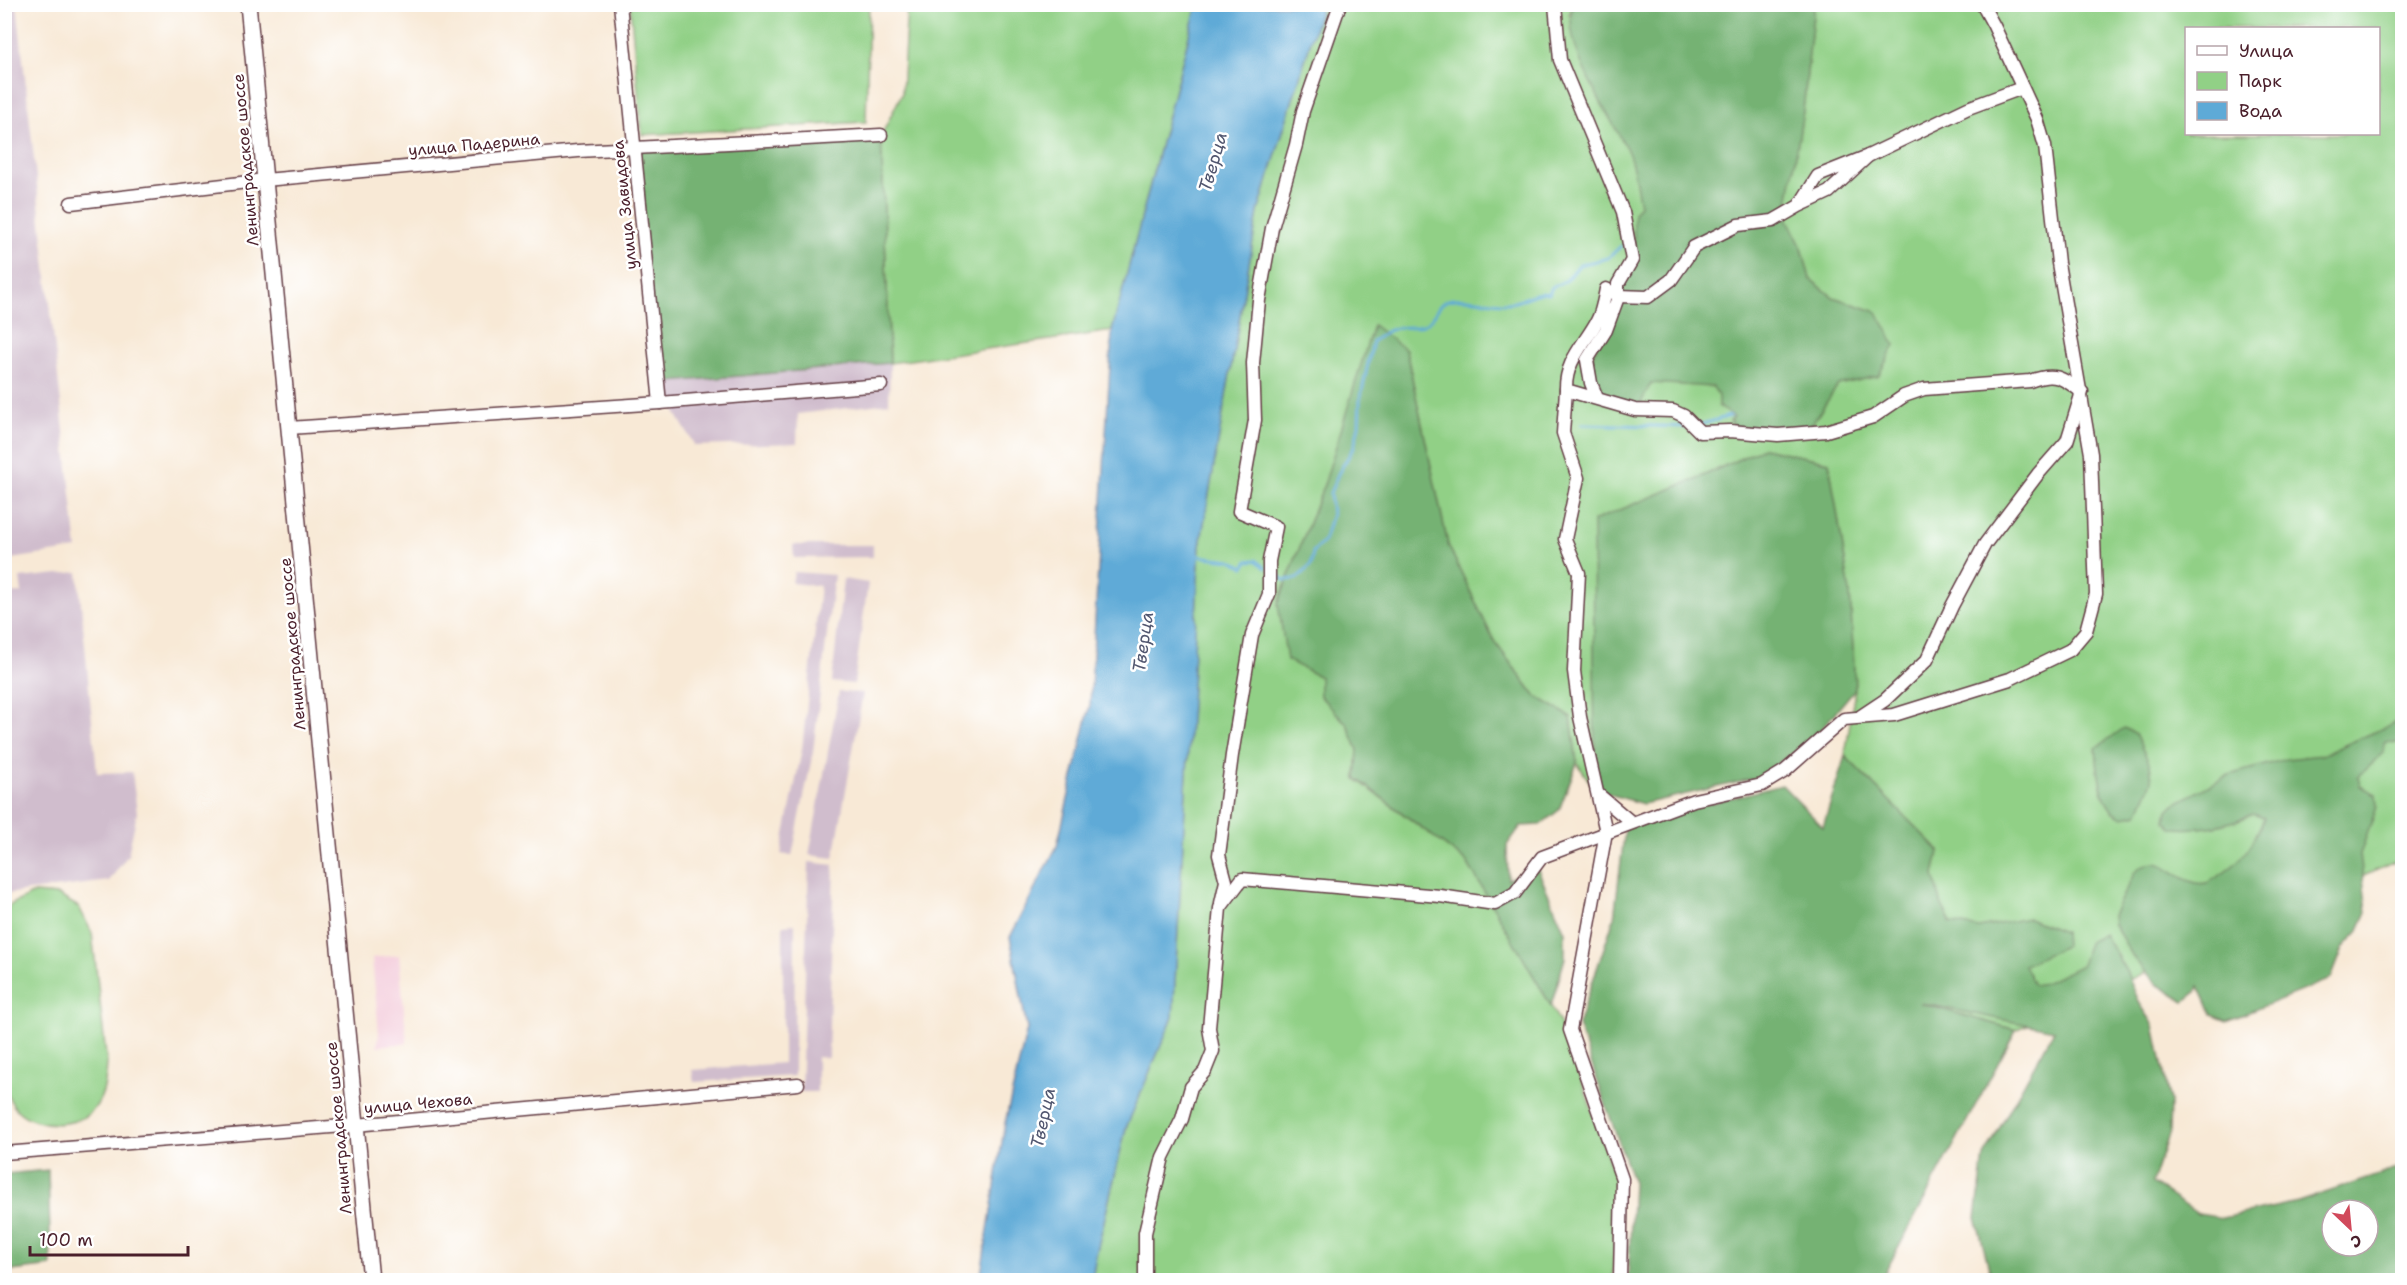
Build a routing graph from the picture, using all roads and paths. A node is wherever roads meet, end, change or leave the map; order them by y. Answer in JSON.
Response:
{"nodes":[{"id":1,"x":249,"y":4,"type":"edge"},
{"id":2,"x":620,"y":4,"type":"edge"},
{"id":3,"x":1340,"y":4,"type":"edge"},
{"id":4,"x":1554,"y":4,"type":"edge"},
{"id":5,"x":1982,"y":4,"type":"edge"},
{"id":6,"x":2022,"y":88,"type":"junction"},
{"id":7,"x":881,"y":135,"type":"dead end"},
{"id":8,"x":635,"y":147,"type":"junction"},
{"id":9,"x":1868,"y":156,"type":"junction"},
{"id":10,"x":265,"y":180,"type":"junction"},
{"id":11,"x":71,"y":203,"type":"dead end"},
{"id":12,"x":1799,"y":206,"type":"junction"},
{"id":13,"x":1618,"y":296,"type":"junction"},
{"id":14,"x":881,"y":384,"type":"dead end"},
{"id":15,"x":1566,"y":390,"type":"junction"},
{"id":16,"x":2082,"y":392,"type":"junction"},
{"id":17,"x":1597,"y":398,"type":"junction"},
{"id":18,"x":660,"y":403,"type":"junction"},
{"id":19,"x":289,"y":428,"type":"junction"},
{"id":20,"x":1860,"y":716,"type":"junction"},
{"id":21,"x":1599,"y":795,"type":"junction"},
{"id":22,"x":1631,"y":822,"type":"junction"},
{"id":23,"x":1606,"y":832,"type":"junction"},
{"id":24,"x":1220,"y":908,"type":"junction"},
{"id":25,"x":798,"y":1084,"type":"dead end"},
{"id":26,"x":356,"y":1125,"type":"junction"},
{"id":27,"x":4,"y":1153,"type":"edge"},
{"id":28,"x":370,"y":1281,"type":"edge"},
{"id":29,"x":1145,"y":1281,"type":"edge"},
{"id":30,"x":1620,"y":1281,"type":"edge"}],
"edges":[{"from":1,"to":10,"type":"main road","name":"Ленинградское шоссе"},
{"from":2,"to":8,"type":"street","name":"улица Завидова"},
{"from":3,"to":24,"type":"street"},
{"from":4,"to":13,"type":"street"},
{"from":5,"to":6,"type":"street"},
{"from":6,"to":9,"type":"street"},
{"from":6,"to":16,"type":"street"},
{"from":7,"to":8,"type":"street","name":"улица Падерина"},
{"from":8,"to":10,"type":"street","name":"улица Падерина"},
{"from":8,"to":18,"type":"street","name":"улица Завидова"},
{"from":9,"to":12,"type":"street"},
{"from":9,"to":12,"type":"street"},
{"from":10,"to":11,"type":"street","name":"улица Падерина"},
{"from":10,"to":19,"type":"main road","name":"Ленинградское шоссе"},
{"from":12,"to":13,"type":"street"},
{"from":13,"to":15,"type":"street"},
{"from":13,"to":17,"type":"street"},
{"from":14,"to":18,"type":"street"},
{"from":15,"to":17,"type":"street"},
{"from":15,"to":21,"type":"street"},
{"from":16,"to":17,"type":"street"},
{"from":16,"to":20,"type":"street"},
{"from":16,"to":20,"type":"street"},
{"from":18,"to":19,"type":"street"},
{"from":19,"to":26,"type":"main road","name":"Ленинградское шоссе"},
{"from":20,"to":22,"type":"street"},
{"from":21,"to":22,"type":"street"},
{"from":21,"to":23,"type":"street"},
{"from":22,"to":23,"type":"street"},
{"from":23,"to":24,"type":"street"},
{"from":23,"to":30,"type":"street"},
{"from":24,"to":29,"type":"street"},
{"from":25,"to":26,"type":"street","name":"улица Чехова"},
{"from":26,"to":27,"type":"street","name":"улица Чехова"},
{"from":26,"to":28,"type":"main road","name":"Ленинградское шоссе"}]}
